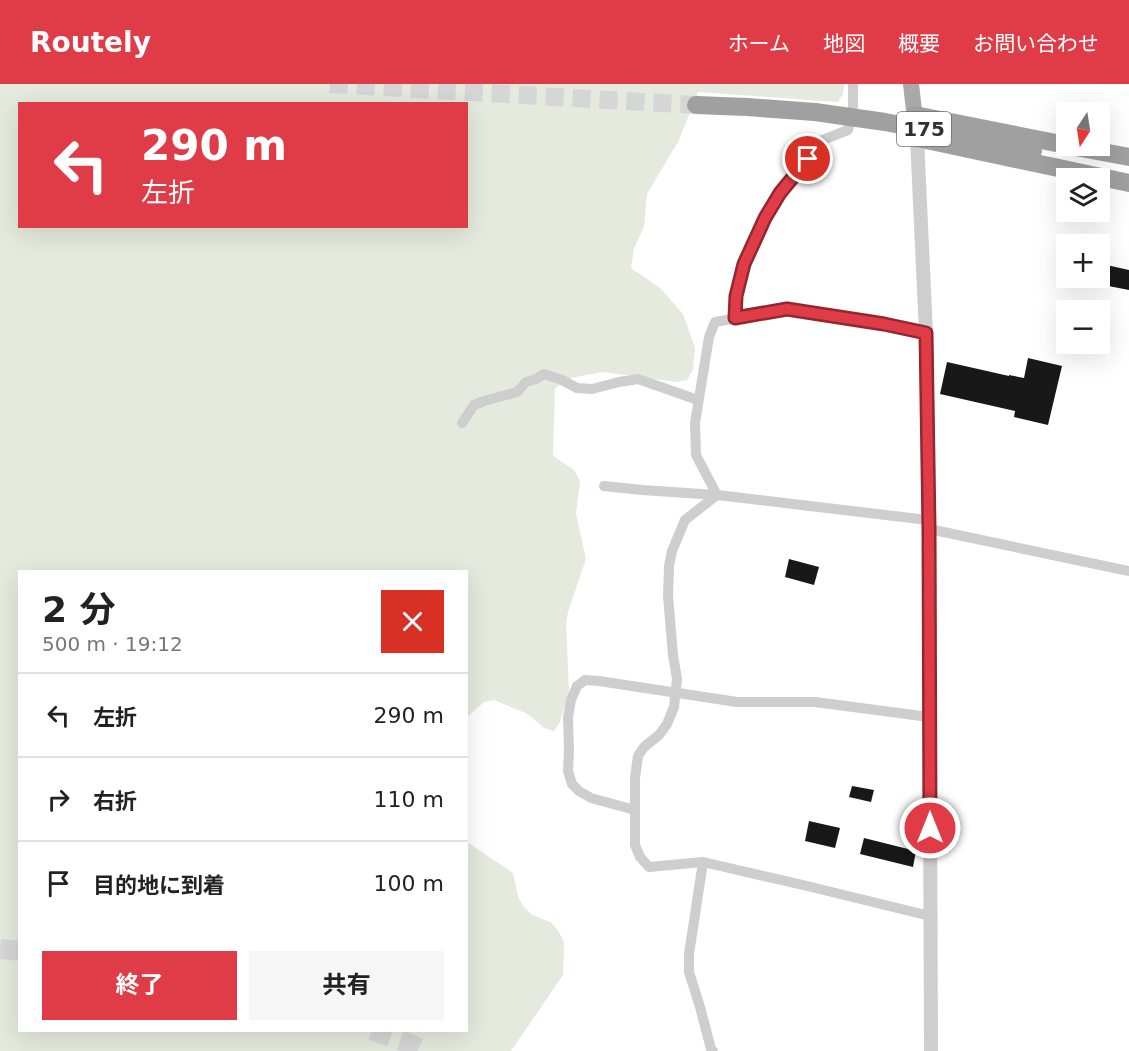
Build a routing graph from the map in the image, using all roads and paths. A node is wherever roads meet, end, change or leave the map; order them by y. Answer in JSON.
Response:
{"nodes":[{"id":1,"x":853,"y":84,"type":"edge"},
{"id":2,"x":911,"y":84,"type":"edge"},
{"id":3,"x":696,"y":105,"type":"tunnel mouth"},
{"id":4,"x":915,"y":115,"type":"junction"},
{"id":5,"x":917,"y":138,"type":"junction"},
{"id":6,"x":1056,"y":143,"type":"edge"},
{"id":7,"x":1110,"y":153,"type":"edge"},
{"id":8,"x":1129,"y":157,"type":"edge"},
{"id":9,"x":1129,"y":170,"type":"edge"},
{"id":10,"x":1129,"y":183,"type":"edge"},
{"id":11,"x":735,"y":318,"type":"junction"},
{"id":12,"x":926,"y":333,"type":"junction"},
{"id":13,"x":698,"y":400,"type":"junction"},
{"id":14,"x":462,"y":423,"type":"dead end"},
{"id":15,"x":604,"y":486,"type":"dead end"},
{"id":16,"x":717,"y":495,"type":"junction"},
{"id":17,"x":929,"y":524,"type":"junction"},
{"id":18,"x":1129,"y":572,"type":"edge"},
{"id":19,"x":675,"y":693,"type":"junction"},
{"id":20,"x":930,"y":717,"type":"junction"},
{"id":21,"x":635,"y":810,"type":"junction"},
{"id":22,"x":703,"y":862,"type":"junction"},
{"id":23,"x":930,"y":916,"type":"junction"},
{"id":24,"x":713,"y":1051,"type":"edge"},
{"id":25,"x":931,"y":1051,"type":"edge"}],
"edges":[{"from":1,"to":11,"type":"street"},
{"from":2,"to":4,"type":"main road"},
{"from":3,"to":9,"type":"highway","number":"175","bridge":true},
{"from":4,"to":5,"type":"main road"},
{"from":4,"to":6,"type":"highway","number":"175"},
{"from":5,"to":10,"type":"highway","number":"175"},
{"from":5,"to":12,"type":"street"},
{"from":7,"to":8,"type":"highway","number":"175"},
{"from":11,"to":12,"type":"street"},
{"from":11,"to":13,"type":"street"},
{"from":12,"to":17,"type":"street"},
{"from":13,"to":14,"type":"street"},
{"from":13,"to":16,"type":"street"},
{"from":15,"to":16,"type":"street"},
{"from":16,"to":17,"type":"street"},
{"from":16,"to":19,"type":"street"},
{"from":17,"to":18,"type":"street"},
{"from":17,"to":20,"type":"street"},
{"from":19,"to":20,"type":"street"},
{"from":19,"to":21,"type":"street"},
{"from":19,"to":21,"type":"street"},
{"from":20,"to":23,"type":"street"},
{"from":21,"to":22,"type":"street"},
{"from":22,"to":23,"type":"street"},
{"from":22,"to":24,"type":"street"},
{"from":23,"to":25,"type":"street"}]}
